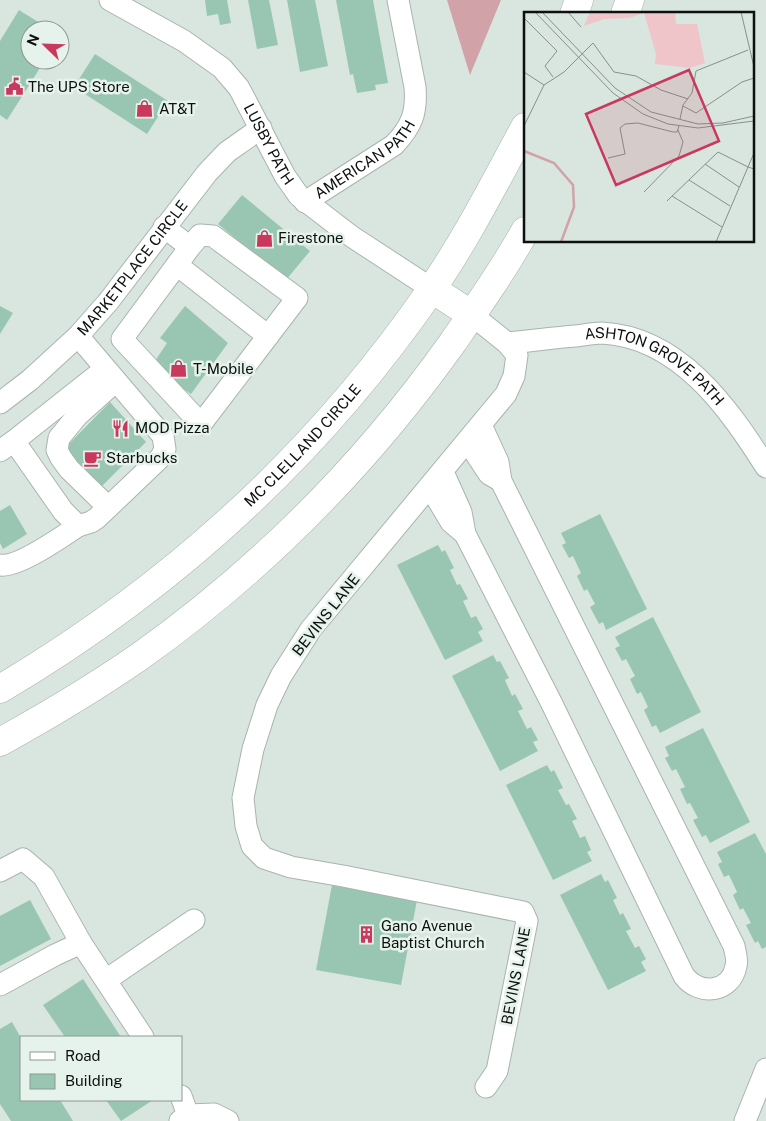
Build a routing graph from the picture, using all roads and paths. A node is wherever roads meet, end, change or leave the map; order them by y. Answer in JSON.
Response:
{"nodes":[{"id":1,"x":110,"y":0,"type":"edge"},
{"id":2,"x":398,"y":0,"type":"edge"},
{"id":3,"x":579,"y":0,"type":"edge"},
{"id":4,"x":630,"y":0,"type":"edge"},
{"id":5,"x":575,"y":12,"type":"edge"},
{"id":6,"x":626,"y":12,"type":"edge"},
{"id":7,"x":261,"y":128,"type":"junction"},
{"id":8,"x":524,"y":129,"type":"edge"},
{"id":9,"x":305,"y":202,"type":"junction"},
{"id":10,"x":164,"y":227,"type":"junction"},
{"id":11,"x":524,"y":233,"type":"edge"},
{"id":12,"x":190,"y":247,"type":"junction"},
{"id":13,"x":177,"y":265,"type":"junction"},
{"id":14,"x":120,"y":285,"type":"junction"},
{"id":15,"x":432,"y":289,"type":"junction"},
{"id":16,"x":147,"y":305,"type":"junction"},
{"id":17,"x":472,"y":315,"type":"junction"},
{"id":18,"x":78,"y":336,"type":"junction"},
{"id":19,"x":268,"y":336,"type":"junction"},
{"id":20,"x":507,"y":343,"type":"junction"},
{"id":21,"x":111,"y":375,"type":"junction"},
{"id":22,"x":0,"y":403,"type":"edge"},
{"id":23,"x":475,"y":433,"type":"junction"},
{"id":24,"x":7,"y":446,"type":"edge"},
{"id":25,"x":766,"y":467,"type":"edge"},
{"id":26,"x":437,"y":480,"type":"junction"},
{"id":27,"x":108,"y":507,"type":"junction"},
{"id":28,"x":78,"y":526,"type":"junction"},
{"id":29,"x":0,"y":565,"type":"edge"},
{"id":30,"x":0,"y":688,"type":"edge"},
{"id":31,"x":0,"y":742,"type":"edge"},
{"id":32,"x":0,"y":871,"type":"edge"},
{"id":33,"x":194,"y":920,"type":"dead end"},
{"id":34,"x":81,"y":943,"type":"junction"},
{"id":35,"x":106,"y":980,"type":"junction"},
{"id":36,"x":0,"y":985,"type":"edge"},
{"id":37,"x":143,"y":1036,"type":"edge"},
{"id":38,"x":766,"y":1068,"type":"edge"},
{"id":39,"x":486,"y":1087,"type":"dead end"},
{"id":40,"x":183,"y":1111,"type":"edge"},
{"id":41,"x":744,"y":1119,"type":"edge"},
{"id":42,"x":228,"y":1121,"type":"edge"}],
"edges":[{"from":1,"to":7,"type":"street","name":"LUSBY PATH"},
{"from":2,"to":9,"type":"street","name":"AMERICAN PATH"},
{"from":3,"to":5,"type":"highway"},
{"from":4,"to":6,"type":"highway"},
{"from":7,"to":9,"type":"street","name":"LUSBY PATH"},
{"from":7,"to":10,"type":"street","name":"MARKETPLACE CIRCLE"},
{"from":8,"to":15,"type":"highway","name":"MC CLELLAND CIRCLE"},
{"from":9,"to":15,"type":"street","name":"LUSBY PATH"},
{"from":10,"to":12,"type":"street"},
{"from":10,"to":14,"type":"street","name":"MARKETPLACE CIRCLE"},
{"from":11,"to":17,"type":"highway"},
{"from":12,"to":13,"type":"street"},
{"from":12,"to":19,"type":"street"},
{"from":13,"to":16,"type":"street"},
{"from":13,"to":19,"type":"street"},
{"from":14,"to":16,"type":"street"},
{"from":14,"to":18,"type":"street","name":"MARKETPLACE CIRCLE"},
{"from":15,"to":17,"type":"highway"},
{"from":15,"to":30,"type":"highway","name":"MC CLELLAND CIRCLE"},
{"from":16,"to":19,"type":"street"},
{"from":17,"to":20,"type":"street","name":"BEVINS LANE"},
{"from":17,"to":31,"type":"highway"},
{"from":18,"to":21,"type":"street"},
{"from":18,"to":22,"type":"street","name":"MARKETPLACE CIRCLE"},
{"from":20,"to":23,"type":"street","name":"BEVINS LANE"},
{"from":20,"to":25,"type":"street","name":"ASHTON GROVE PATH"},
{"from":21,"to":24,"type":"street"},
{"from":21,"to":27,"type":"street"},
{"from":21,"to":27,"type":"street"},
{"from":23,"to":26,"type":"street","name":"BEVINS LANE"},
{"from":23,"to":26,"type":"street"},
{"from":24,"to":28,"type":"street"},
{"from":26,"to":39,"type":"street","name":"BEVINS LANE"},
{"from":27,"to":28,"type":"street"},
{"from":28,"to":29,"type":"street"},
{"from":32,"to":34,"type":"street"},
{"from":33,"to":35,"type":"street"},
{"from":34,"to":35,"type":"street"},
{"from":34,"to":36,"type":"street"},
{"from":35,"to":37,"type":"street"},
{"from":38,"to":41,"type":"street"},
{"from":40,"to":42,"type":"street"}]}
